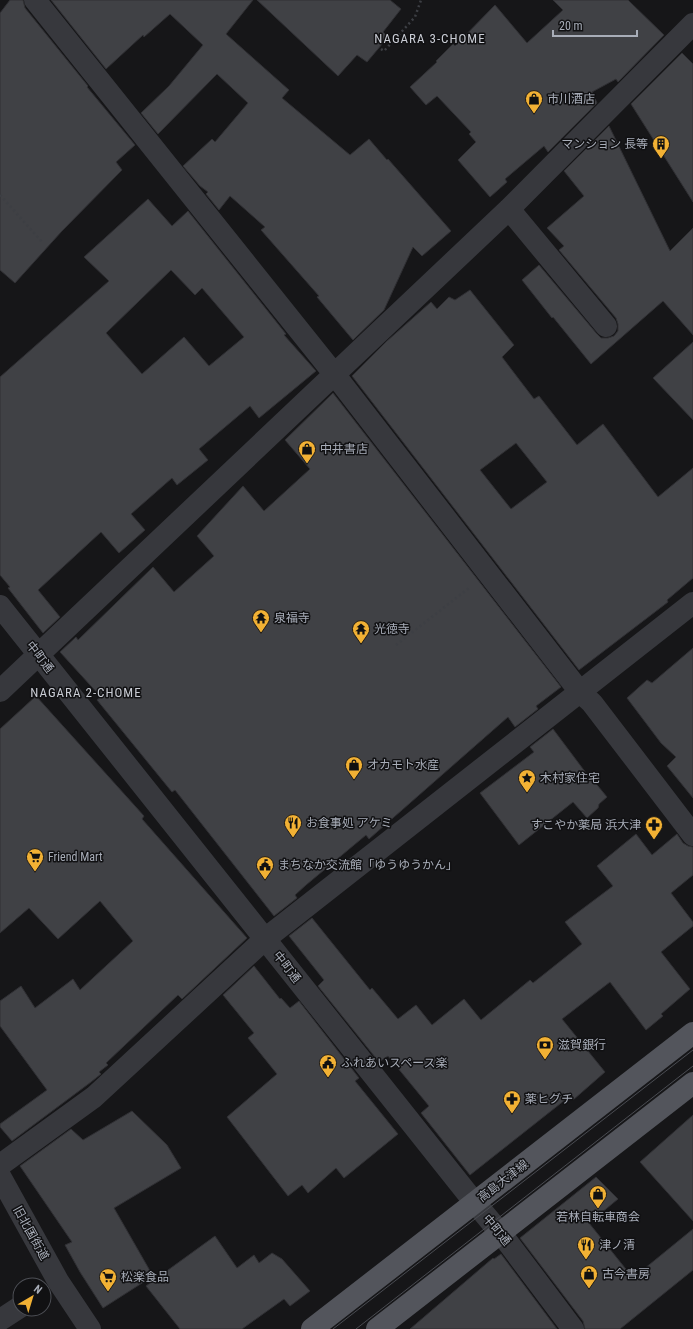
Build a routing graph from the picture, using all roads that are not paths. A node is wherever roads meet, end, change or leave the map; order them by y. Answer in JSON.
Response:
{"nodes":[{"id":1,"x":34,"y":0,"type":"edge"},
{"id":2,"x":693,"y":24,"type":"edge"},
{"id":3,"x":509,"y":209,"type":"junction"},
{"id":4,"x":606,"y":326,"type":"dead end"},
{"id":5,"x":335,"y":375,"type":"junction"},
{"id":6,"x":693,"y":603,"type":"edge"},
{"id":7,"x":0,"y":606,"type":"edge"},
{"id":8,"x":38,"y":654,"type":"junction"},
{"id":9,"x":0,"y":691,"type":"edge"},
{"id":10,"x":580,"y":692,"type":"junction"},
{"id":11,"x":693,"y":835,"type":"edge"},
{"id":12,"x":265,"y":940,"type":"junction"},
{"id":13,"x":693,"y":1033,"type":"edge"},
{"id":14,"x":693,"y":1083,"type":"edge"},
{"id":15,"x":0,"y":1165,"type":"edge"},
{"id":16,"x":0,"y":1176,"type":"edge"},
{"id":17,"x":475,"y":1203,"type":"junction"},
{"id":18,"x":501,"y":1233,"type":"junction"},
{"id":19,"x":47,"y":1277,"type":"edge"},
{"id":20,"x":52,"y":1286,"type":"edge"},
{"id":21,"x":12,"y":1312,"type":"edge"},
{"id":22,"x":0,"y":1320,"type":"edge"},
{"id":23,"x":90,"y":1329,"type":"edge"},
{"id":24,"x":312,"y":1329,"type":"edge"},
{"id":25,"x":377,"y":1329,"type":"edge"},
{"id":26,"x":573,"y":1329,"type":"edge"}],
"edges":[{"from":1,"to":5,"type":"street"},
{"from":2,"to":3,"type":"street"},
{"from":3,"to":4,"type":"street"},
{"from":3,"to":5,"type":"street"},
{"from":5,"to":8,"type":"street"},
{"from":5,"to":10,"type":"street"},
{"from":6,"to":10,"type":"street"},
{"from":7,"to":8,"type":"street","name":"中町通"},
{"from":8,"to":9,"type":"street"},
{"from":8,"to":12,"type":"street","name":"中町通"},
{"from":10,"to":11,"type":"street"},
{"from":10,"to":12,"type":"street"},
{"from":12,"to":15,"type":"street"},
{"from":12,"to":17,"type":"street","name":"中町通"},
{"from":13,"to":17,"type":"main road","name":"高島大津線"},
{"from":14,"to":18,"type":"main road"},
{"from":16,"to":19,"type":"street","name":"旧北国街道"},
{"from":17,"to":18,"type":"street","name":"中町通"},
{"from":17,"to":24,"type":"main road","name":"高島大津線"},
{"from":18,"to":25,"type":"main road"},
{"from":18,"to":26,"type":"street","name":"中町通"},
{"from":20,"to":23,"type":"street","name":"旧北国街道"},
{"from":21,"to":22,"type":"street"}]}
